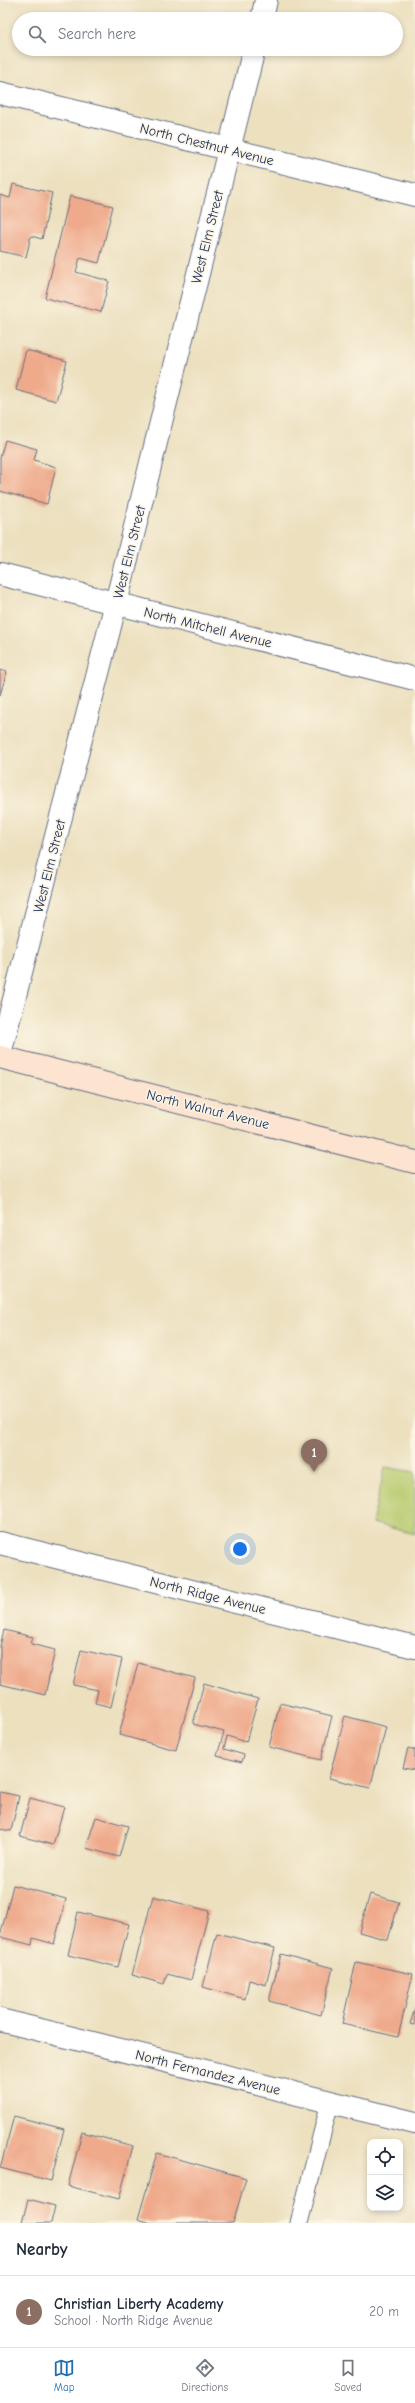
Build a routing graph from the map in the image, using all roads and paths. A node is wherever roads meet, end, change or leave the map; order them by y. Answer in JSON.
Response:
{"nodes":[{"id":1,"x":266,"y":0,"type":"edge"},
{"id":2,"x":263,"y":12,"type":"edge"},
{"id":3,"x":252,"y":56,"type":"edge"},
{"id":4,"x":0,"y":93,"type":"edge"},
{"id":5,"x":229,"y":150,"type":"junction"},
{"id":6,"x":415,"y":195,"type":"edge"},
{"id":7,"x":0,"y":574,"type":"edge"},
{"id":8,"x":116,"y":604,"type":"junction"},
{"id":9,"x":415,"y":679,"type":"edge"},
{"id":10,"x":0,"y":1055,"type":"edge"},
{"id":11,"x":415,"y":1162,"type":"edge"},
{"id":12,"x":0,"y":1543,"type":"edge"},
{"id":13,"x":415,"y":1647,"type":"edge"},
{"id":14,"x":0,"y":2020,"type":"edge"},
{"id":15,"x":330,"y":2102,"type":"junction"},
{"id":16,"x":415,"y":2124,"type":"edge"},
{"id":17,"x":299,"y":2223,"type":"edge"}],
"edges":[{"from":1,"to":2,"type":"street"},
{"from":3,"to":5,"type":"street","name":"West Elm Street"},
{"from":4,"to":5,"type":"street","name":"North Chestnut Avenue"},
{"from":5,"to":6,"type":"street","name":"North Chestnut Avenue"},
{"from":5,"to":8,"type":"street","name":"West Elm Street"},
{"from":7,"to":8,"type":"street","name":"North Mitchell Avenue"},
{"from":8,"to":9,"type":"street","name":"North Mitchell Avenue"},
{"from":8,"to":10,"type":"street","name":"West Elm Street"},
{"from":10,"to":11,"type":"street","name":"North Walnut Avenue"},
{"from":12,"to":13,"type":"street","name":"North Ridge Avenue"},
{"from":14,"to":15,"type":"street","name":"North Fernandez Avenue"},
{"from":15,"to":16,"type":"street","name":"North Fernandez Avenue"},
{"from":15,"to":17,"type":"lane"}]}
